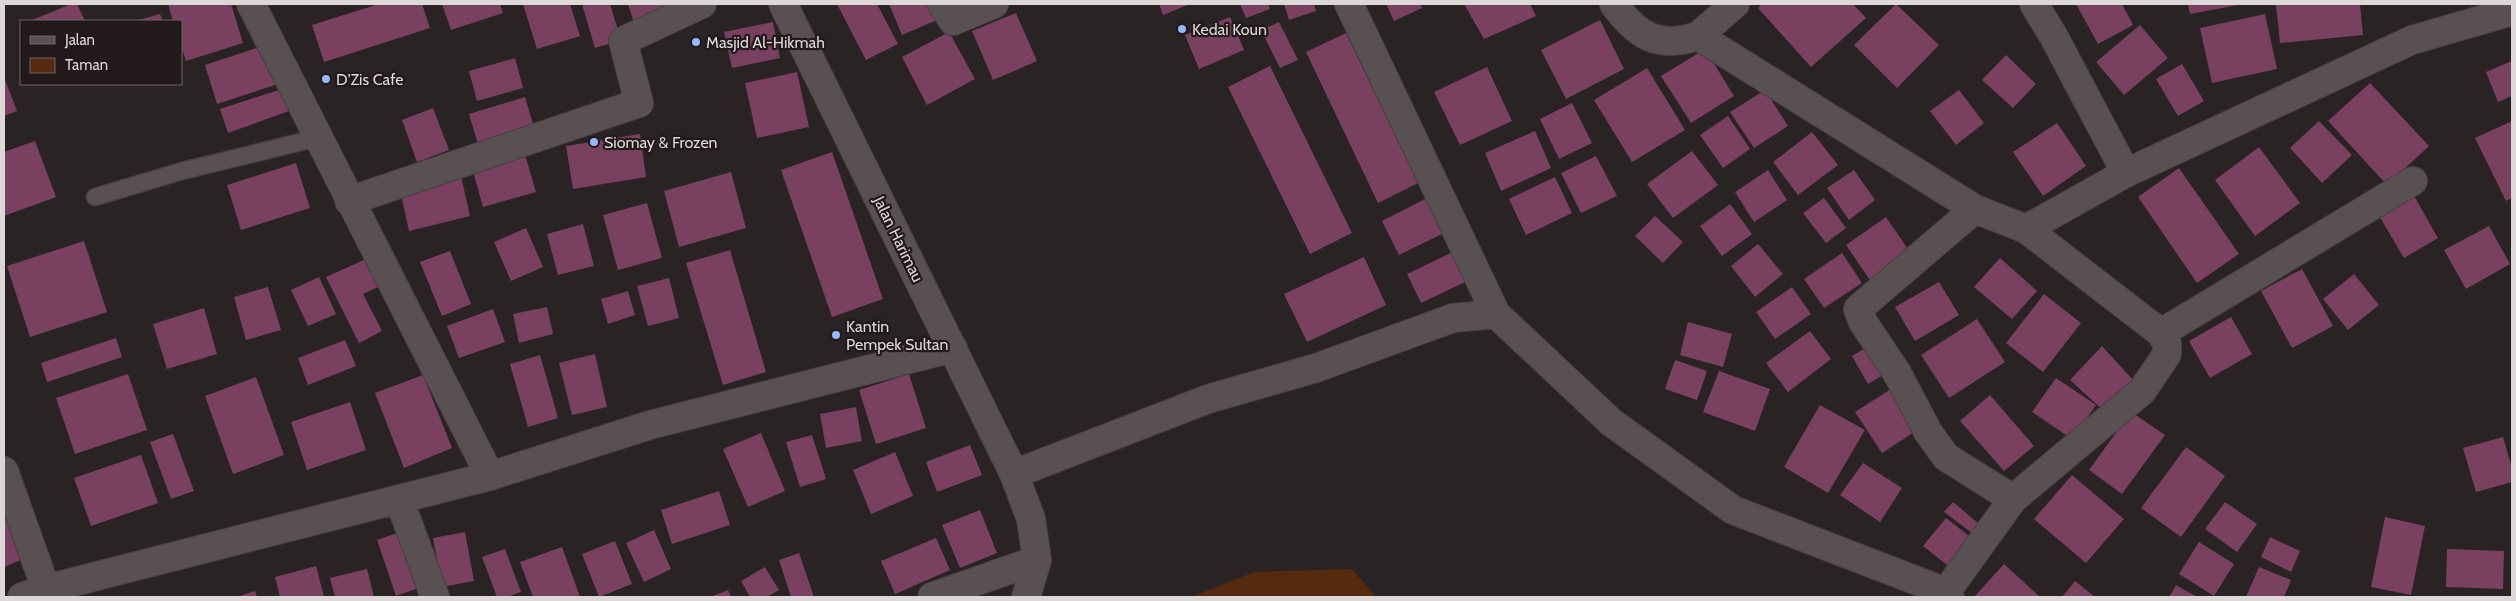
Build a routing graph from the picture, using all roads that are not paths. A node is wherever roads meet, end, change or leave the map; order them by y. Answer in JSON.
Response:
{"nodes":[{"id":1,"x":251,"y":4,"type":"edge"},
{"id":2,"x":702,"y":4,"type":"edge"},
{"id":3,"x":783,"y":4,"type":"edge"},
{"id":4,"x":942,"y":4,"type":"edge"},
{"id":5,"x":994,"y":4,"type":"edge"},
{"id":6,"x":1350,"y":4,"type":"edge"},
{"id":7,"x":1614,"y":4,"type":"edge"},
{"id":8,"x":1735,"y":4,"type":"edge"},
{"id":9,"x":2034,"y":4,"type":"edge"},
{"id":10,"x":2512,"y":11,"type":"edge"},
{"id":11,"x":1698,"y":36,"type":"junction"},
{"id":12,"x":317,"y":138,"type":"junction"},
{"id":13,"x":2126,"y":173,"type":"junction"},
{"id":14,"x":2413,"y":181,"type":"dead end"},
{"id":15,"x":95,"y":198,"type":"dead end"},
{"id":16,"x":349,"y":201,"type":"junction"},
{"id":17,"x":1976,"y":209,"type":"junction"},
{"id":18,"x":2026,"y":229,"type":"junction"},
{"id":19,"x":1496,"y":314,"type":"junction"},
{"id":20,"x":2161,"y":333,"type":"junction"},
{"id":21,"x":953,"y":348,"type":"junction"},
{"id":22,"x":4,"y":471,"type":"edge"},
{"id":23,"x":1014,"y":474,"type":"junction"},
{"id":24,"x":490,"y":476,"type":"junction"},
{"id":25,"x":399,"y":499,"type":"junction"},
{"id":26,"x":2013,"y":499,"type":"junction"},
{"id":27,"x":1037,"y":560,"type":"junction"},
{"id":28,"x":34,"y":593,"type":"edge"},
{"id":29,"x":1948,"y":595,"type":"edge"},
{"id":30,"x":435,"y":597,"type":"edge"},
{"id":31,"x":932,"y":597,"type":"edge"},
{"id":32,"x":1026,"y":597,"type":"edge"}],
"edges":[{"from":1,"to":12,"type":"street"},
{"from":2,"to":16,"type":"street"},
{"from":3,"to":21,"type":"street","name":"Jalan Harimau"},
{"from":4,"to":5,"type":"street"},
{"from":6,"to":19,"type":"street"},
{"from":7,"to":11,"type":"street"},
{"from":8,"to":11,"type":"street"},
{"from":9,"to":13,"type":"street"},
{"from":10,"to":13,"type":"street"},
{"from":11,"to":17,"type":"street"},
{"from":12,"to":15,"type":"lane"},
{"from":12,"to":16,"type":"street"},
{"from":13,"to":18,"type":"street"},
{"from":14,"to":20,"type":"street"},
{"from":16,"to":24,"type":"street"},
{"from":17,"to":18,"type":"street"},
{"from":17,"to":26,"type":"street"},
{"from":18,"to":20,"type":"street"},
{"from":19,"to":23,"type":"street"},
{"from":19,"to":29,"type":"street"},
{"from":20,"to":26,"type":"street"},
{"from":21,"to":23,"type":"street","name":"Jalan Harimau"},
{"from":21,"to":24,"type":"street"},
{"from":22,"to":28,"type":"street"},
{"from":23,"to":27,"type":"street","name":"Jalan Harimau"},
{"from":24,"to":25,"type":"street"},
{"from":25,"to":28,"type":"street"},
{"from":25,"to":30,"type":"street"},
{"from":26,"to":29,"type":"street"},
{"from":27,"to":31,"type":"street"},
{"from":27,"to":32,"type":"street"}]}
